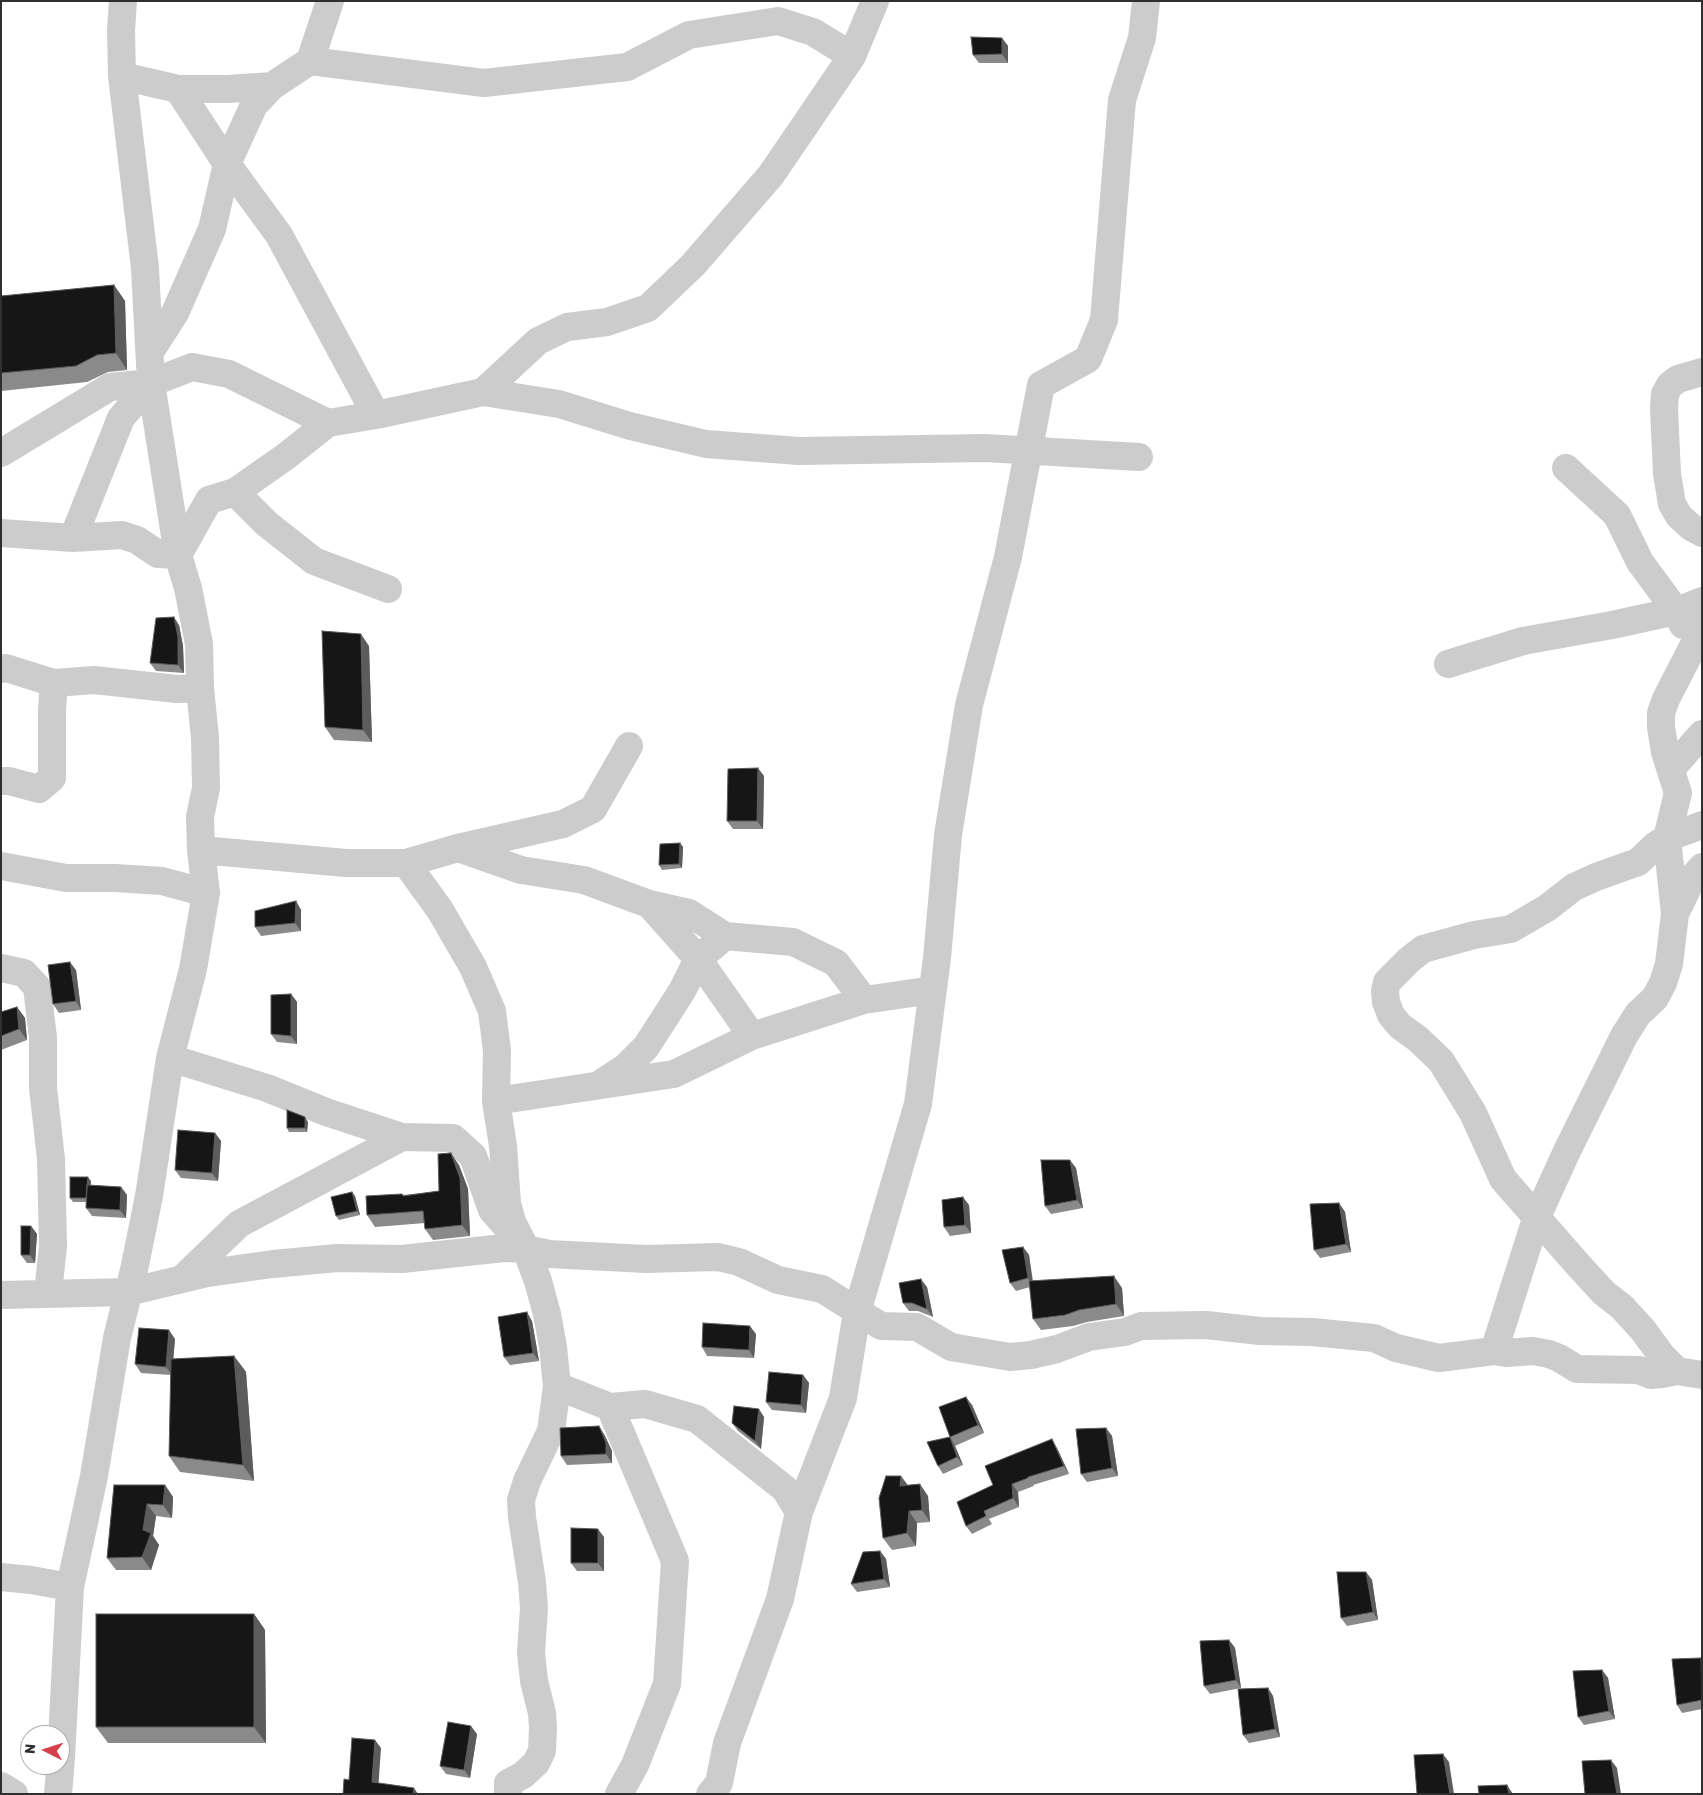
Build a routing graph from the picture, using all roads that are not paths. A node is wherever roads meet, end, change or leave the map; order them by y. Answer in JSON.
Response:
{"nodes":[{"id":1,"x":123,"y":1,"type":"edge"},
{"id":2,"x":330,"y":1,"type":"edge"},
{"id":3,"x":875,"y":1,"type":"edge"},
{"id":4,"x":1146,"y":1,"type":"edge"},
{"id":5,"x":852,"y":56,"type":"junction"},
{"id":6,"x":310,"y":61,"type":"junction"},
{"id":7,"x":122,"y":76,"type":"junction"},
{"id":8,"x":272,"y":86,"type":"junction"},
{"id":9,"x":178,"y":89,"type":"junction"},
{"id":10,"x":227,"y":164,"type":"junction"},
{"id":11,"x":150,"y":352,"type":"junction"},
{"id":12,"x":1702,"y":372,"type":"edge"},
{"id":13,"x":151,"y":382,"type":"junction"},
{"id":14,"x":483,"y":392,"type":"junction"},
{"id":15,"x":376,"y":415,"type":"junction"},
{"id":16,"x":328,"y":422,"type":"junction"},
{"id":17,"x":1028,"y":452,"type":"junction"},
{"id":18,"x":1,"y":453,"type":"edge"},
{"id":19,"x":1139,"y":457,"type":"dead end"},
{"id":20,"x":1566,"y":468,"type":"dead end"},
{"id":21,"x":235,"y":492,"type":"junction"},
{"id":22,"x":172,"y":514,"type":"junction"},
{"id":23,"x":1,"y":533,"type":"edge"},
{"id":24,"x":1702,"y":533,"type":"edge"},
{"id":25,"x":73,"y":538,"type":"junction"},
{"id":26,"x":138,"y":540,"type":"junction"},
{"id":27,"x":178,"y":555,"type":"junction"},
{"id":28,"x":388,"y":589,"type":"dead end"},
{"id":29,"x":1702,"y":601,"type":"edge"},
{"id":30,"x":1676,"y":611,"type":"junction"},
{"id":31,"x":1697,"y":637,"type":"edge"},
{"id":32,"x":1448,"y":664,"type":"dead end"},
{"id":33,"x":1,"y":669,"type":"edge"},
{"id":34,"x":54,"y":683,"type":"junction"},
{"id":35,"x":200,"y":688,"type":"junction"},
{"id":36,"x":1702,"y":734,"type":"edge"},
{"id":37,"x":630,"y":746,"type":"dead end"},
{"id":38,"x":1,"y":781,"type":"edge"},
{"id":39,"x":1674,"y":781,"type":"junction"},
{"id":40,"x":1702,"y":810,"type":"edge"},
{"id":41,"x":1702,"y":825,"type":"edge"},
{"id":42,"x":1667,"y":838,"type":"junction"},
{"id":43,"x":458,"y":848,"type":"junction"},
{"id":44,"x":201,"y":850,"type":"junction"},
{"id":45,"x":406,"y":863,"type":"junction"},
{"id":46,"x":1,"y":866,"type":"edge"},
{"id":47,"x":1702,"y":867,"type":"edge"},
{"id":48,"x":206,"y":893,"type":"junction"},
{"id":49,"x":649,"y":904,"type":"junction"},
{"id":50,"x":1675,"y":914,"type":"junction"},
{"id":51,"x":725,"y":936,"type":"junction"},
{"id":52,"x":698,"y":959,"type":"junction"},
{"id":53,"x":1,"y":968,"type":"edge"},
{"id":54,"x":933,"y":990,"type":"junction"},
{"id":55,"x":864,"y":1000,"type":"junction"},
{"id":56,"x":752,"y":1036,"type":"junction"},
{"id":57,"x":170,"y":1058,"type":"junction"},
{"id":58,"x":597,"y":1086,"type":"junction"},
{"id":59,"x":496,"y":1101,"type":"junction"},
{"id":60,"x":402,"y":1137,"type":"junction"},
{"id":61,"x":1536,"y":1219,"type":"junction"},
{"id":62,"x":526,"y":1249,"type":"junction"},
{"id":63,"x":182,"y":1279,"type":"junction"},
{"id":64,"x":128,"y":1292,"type":"junction"},
{"id":65,"x":48,"y":1293,"type":"junction"},
{"id":66,"x":1,"y":1295,"type":"edge"},
{"id":67,"x":857,"y":1312,"type":"junction"},
{"id":68,"x":1494,"y":1351,"type":"junction"},
{"id":69,"x":1689,"y":1373,"type":"edge"},
{"id":70,"x":557,"y":1386,"type":"junction"},
{"id":71,"x":610,"y":1407,"type":"junction"},
{"id":72,"x":799,"y":1512,"type":"junction"},
{"id":73,"x":1,"y":1577,"type":"edge"},
{"id":74,"x":70,"y":1587,"type":"junction"},
{"id":75,"x":1,"y":1786,"type":"edge"},
{"id":76,"x":14,"y":1794,"type":"edge"},
{"id":77,"x":58,"y":1794,"type":"edge"},
{"id":78,"x":508,"y":1794,"type":"edge"},
{"id":79,"x":619,"y":1794,"type":"edge"},
{"id":80,"x":710,"y":1794,"type":"edge"}],
"edges":[{"from":1,"to":7,"type":"street"},
{"from":2,"to":6,"type":"street"},
{"from":3,"to":5,"type":"street"},
{"from":4,"to":17,"type":"street"},
{"from":5,"to":6,"type":"street"},
{"from":5,"to":14,"type":"street"},
{"from":6,"to":8,"type":"street"},
{"from":7,"to":9,"type":"street"},
{"from":7,"to":11,"type":"street"},
{"from":8,"to":9,"type":"street"},
{"from":8,"to":10,"type":"street"},
{"from":9,"to":10,"type":"street"},
{"from":10,"to":11,"type":"street"},
{"from":10,"to":15,"type":"street"},
{"from":11,"to":13,"type":"street"},
{"from":12,"to":24,"type":"street"},
{"from":13,"to":16,"type":"street"},
{"from":13,"to":18,"type":"street"},
{"from":13,"to":22,"type":"street"},
{"from":13,"to":25,"type":"street"},
{"from":14,"to":15,"type":"street"},
{"from":14,"to":17,"type":"street"},
{"from":15,"to":16,"type":"street"},
{"from":16,"to":21,"type":"street"},
{"from":17,"to":19,"type":"street"},
{"from":17,"to":54,"type":"street"},
{"from":20,"to":30,"type":"street"},
{"from":21,"to":27,"type":"street"},
{"from":21,"to":28,"type":"street"},
{"from":22,"to":26,"type":"street"},
{"from":22,"to":27,"type":"street"},
{"from":23,"to":25,"type":"street"},
{"from":25,"to":26,"type":"street"},
{"from":26,"to":27,"type":"street"},
{"from":27,"to":35,"type":"street"},
{"from":29,"to":30,"type":"street"},
{"from":30,"to":31,"type":"street"},
{"from":30,"to":32,"type":"street"},
{"from":31,"to":39,"type":"street"},
{"from":33,"to":34,"type":"street"},
{"from":34,"to":35,"type":"street"},
{"from":34,"to":38,"type":"street"},
{"from":35,"to":44,"type":"street"},
{"from":36,"to":39,"type":"street"},
{"from":37,"to":43,"type":"street"},
{"from":39,"to":40,"type":"street"},
{"from":39,"to":42,"type":"street"},
{"from":41,"to":42,"type":"street"},
{"from":42,"to":50,"type":"street"},
{"from":42,"to":61,"type":"street"},
{"from":43,"to":45,"type":"street"},
{"from":43,"to":49,"type":"street"},
{"from":44,"to":45,"type":"street"},
{"from":44,"to":48,"type":"street"},
{"from":45,"to":59,"type":"street"},
{"from":46,"to":48,"type":"street"},
{"from":47,"to":50,"type":"street"},
{"from":48,"to":57,"type":"street"},
{"from":49,"to":51,"type":"street"},
{"from":49,"to":52,"type":"street"},
{"from":50,"to":61,"type":"street"},
{"from":51,"to":52,"type":"street"},
{"from":51,"to":55,"type":"street"},
{"from":52,"to":56,"type":"street"},
{"from":52,"to":58,"type":"street"},
{"from":53,"to":65,"type":"street"},
{"from":54,"to":55,"type":"street"},
{"from":54,"to":67,"type":"street"},
{"from":55,"to":56,"type":"street"},
{"from":56,"to":58,"type":"street"},
{"from":57,"to":60,"type":"street"},
{"from":57,"to":64,"type":"street"},
{"from":58,"to":59,"type":"street"},
{"from":59,"to":62,"type":"street"},
{"from":60,"to":62,"type":"street"},
{"from":60,"to":63,"type":"street"},
{"from":61,"to":68,"type":"street"},
{"from":61,"to":69,"type":"street"},
{"from":62,"to":63,"type":"street"},
{"from":62,"to":67,"type":"street"},
{"from":62,"to":70,"type":"street"},
{"from":63,"to":64,"type":"street"},
{"from":64,"to":65,"type":"street"},
{"from":64,"to":74,"type":"street"},
{"from":65,"to":66,"type":"street"},
{"from":67,"to":68,"type":"street"},
{"from":67,"to":72,"type":"street"},
{"from":68,"to":69,"type":"street"},
{"from":70,"to":71,"type":"street"},
{"from":70,"to":78,"type":"street"},
{"from":71,"to":72,"type":"street"},
{"from":71,"to":79,"type":"street"},
{"from":72,"to":80,"type":"street"},
{"from":73,"to":74,"type":"street"},
{"from":74,"to":77,"type":"street"},
{"from":75,"to":76,"type":"street"}]}
